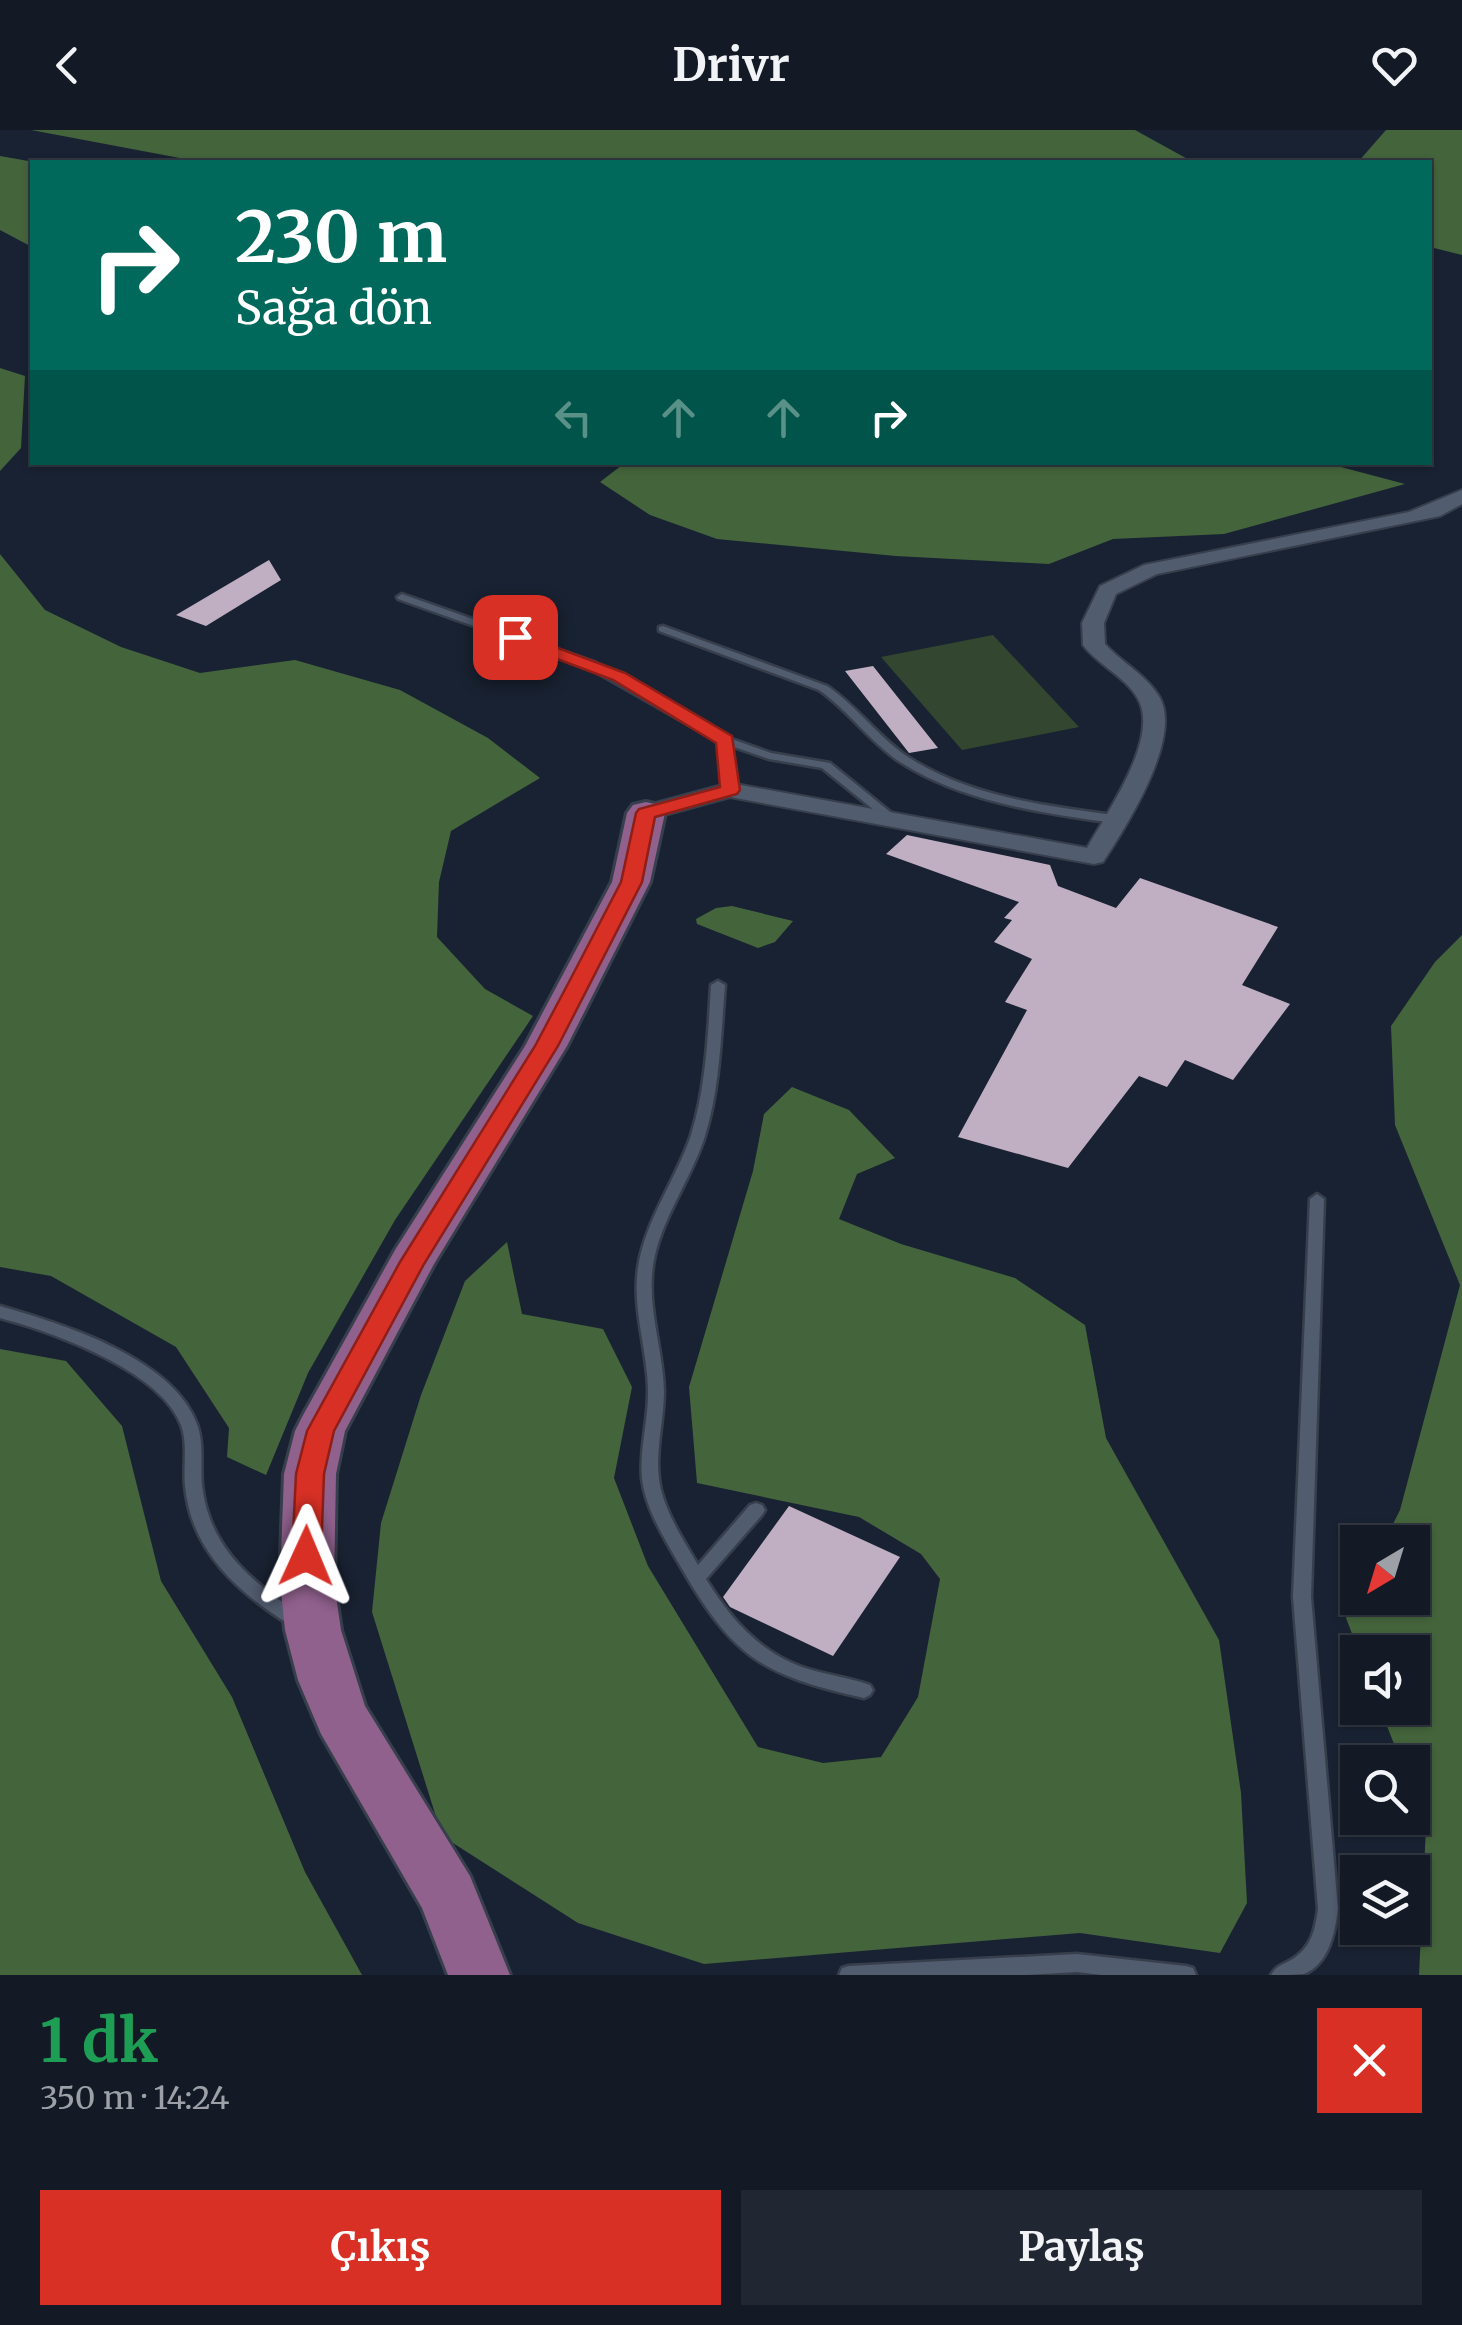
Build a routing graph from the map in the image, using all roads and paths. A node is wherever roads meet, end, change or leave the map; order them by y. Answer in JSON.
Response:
{"nodes":[{"id":1,"x":1462,"y":496,"type":"edge"},
{"id":2,"x":402,"y":597,"type":"dead end"},
{"id":3,"x":664,"y":628,"type":"dead end"},
{"id":4,"x":725,"y":740,"type":"junction"},
{"id":5,"x":730,"y":790,"type":"junction"},
{"id":6,"x":646,"y":813,"type":"joint"},
{"id":7,"x":894,"y":820,"type":"junction"},
{"id":8,"x":1114,"y":820,"type":"junction"},
{"id":9,"x":718,"y":985,"type":"dead end"},
{"id":10,"x":1317,"y":1198,"type":"dead end"},
{"id":11,"x":0,"y":1312,"type":"edge"},
{"id":12,"x":756,"y":1510,"type":"dead end"},
{"id":13,"x":696,"y":1579,"type":"junction"},
{"id":14,"x":313,"y":1630,"type":"junction"},
{"id":15,"x":864,"y":1690,"type":"dead end"},
{"id":16,"x":479,"y":1975,"type":"edge"},
{"id":17,"x":849,"y":1975,"type":"edge"},
{"id":18,"x":1186,"y":1975,"type":"edge"},
{"id":19,"x":1281,"y":1975,"type":"edge"}],
"edges":[{"from":1,"to":8,"type":"street"},
{"from":2,"to":4,"type":"lane"},
{"from":3,"to":8,"type":"lane"},
{"from":4,"to":5,"type":"lane"},
{"from":4,"to":7,"type":"lane"},
{"from":5,"to":6,"type":"street"},
{"from":5,"to":7,"type":"street"},
{"from":6,"to":14,"type":"main road"},
{"from":7,"to":8,"type":"street"},
{"from":9,"to":13,"type":"lane"},
{"from":10,"to":19,"type":"lane"},
{"from":11,"to":14,"type":"lane"},
{"from":12,"to":13,"type":"lane"},
{"from":13,"to":15,"type":"lane"},
{"from":14,"to":16,"type":"main road"},
{"from":17,"to":18,"type":"lane"}]}
